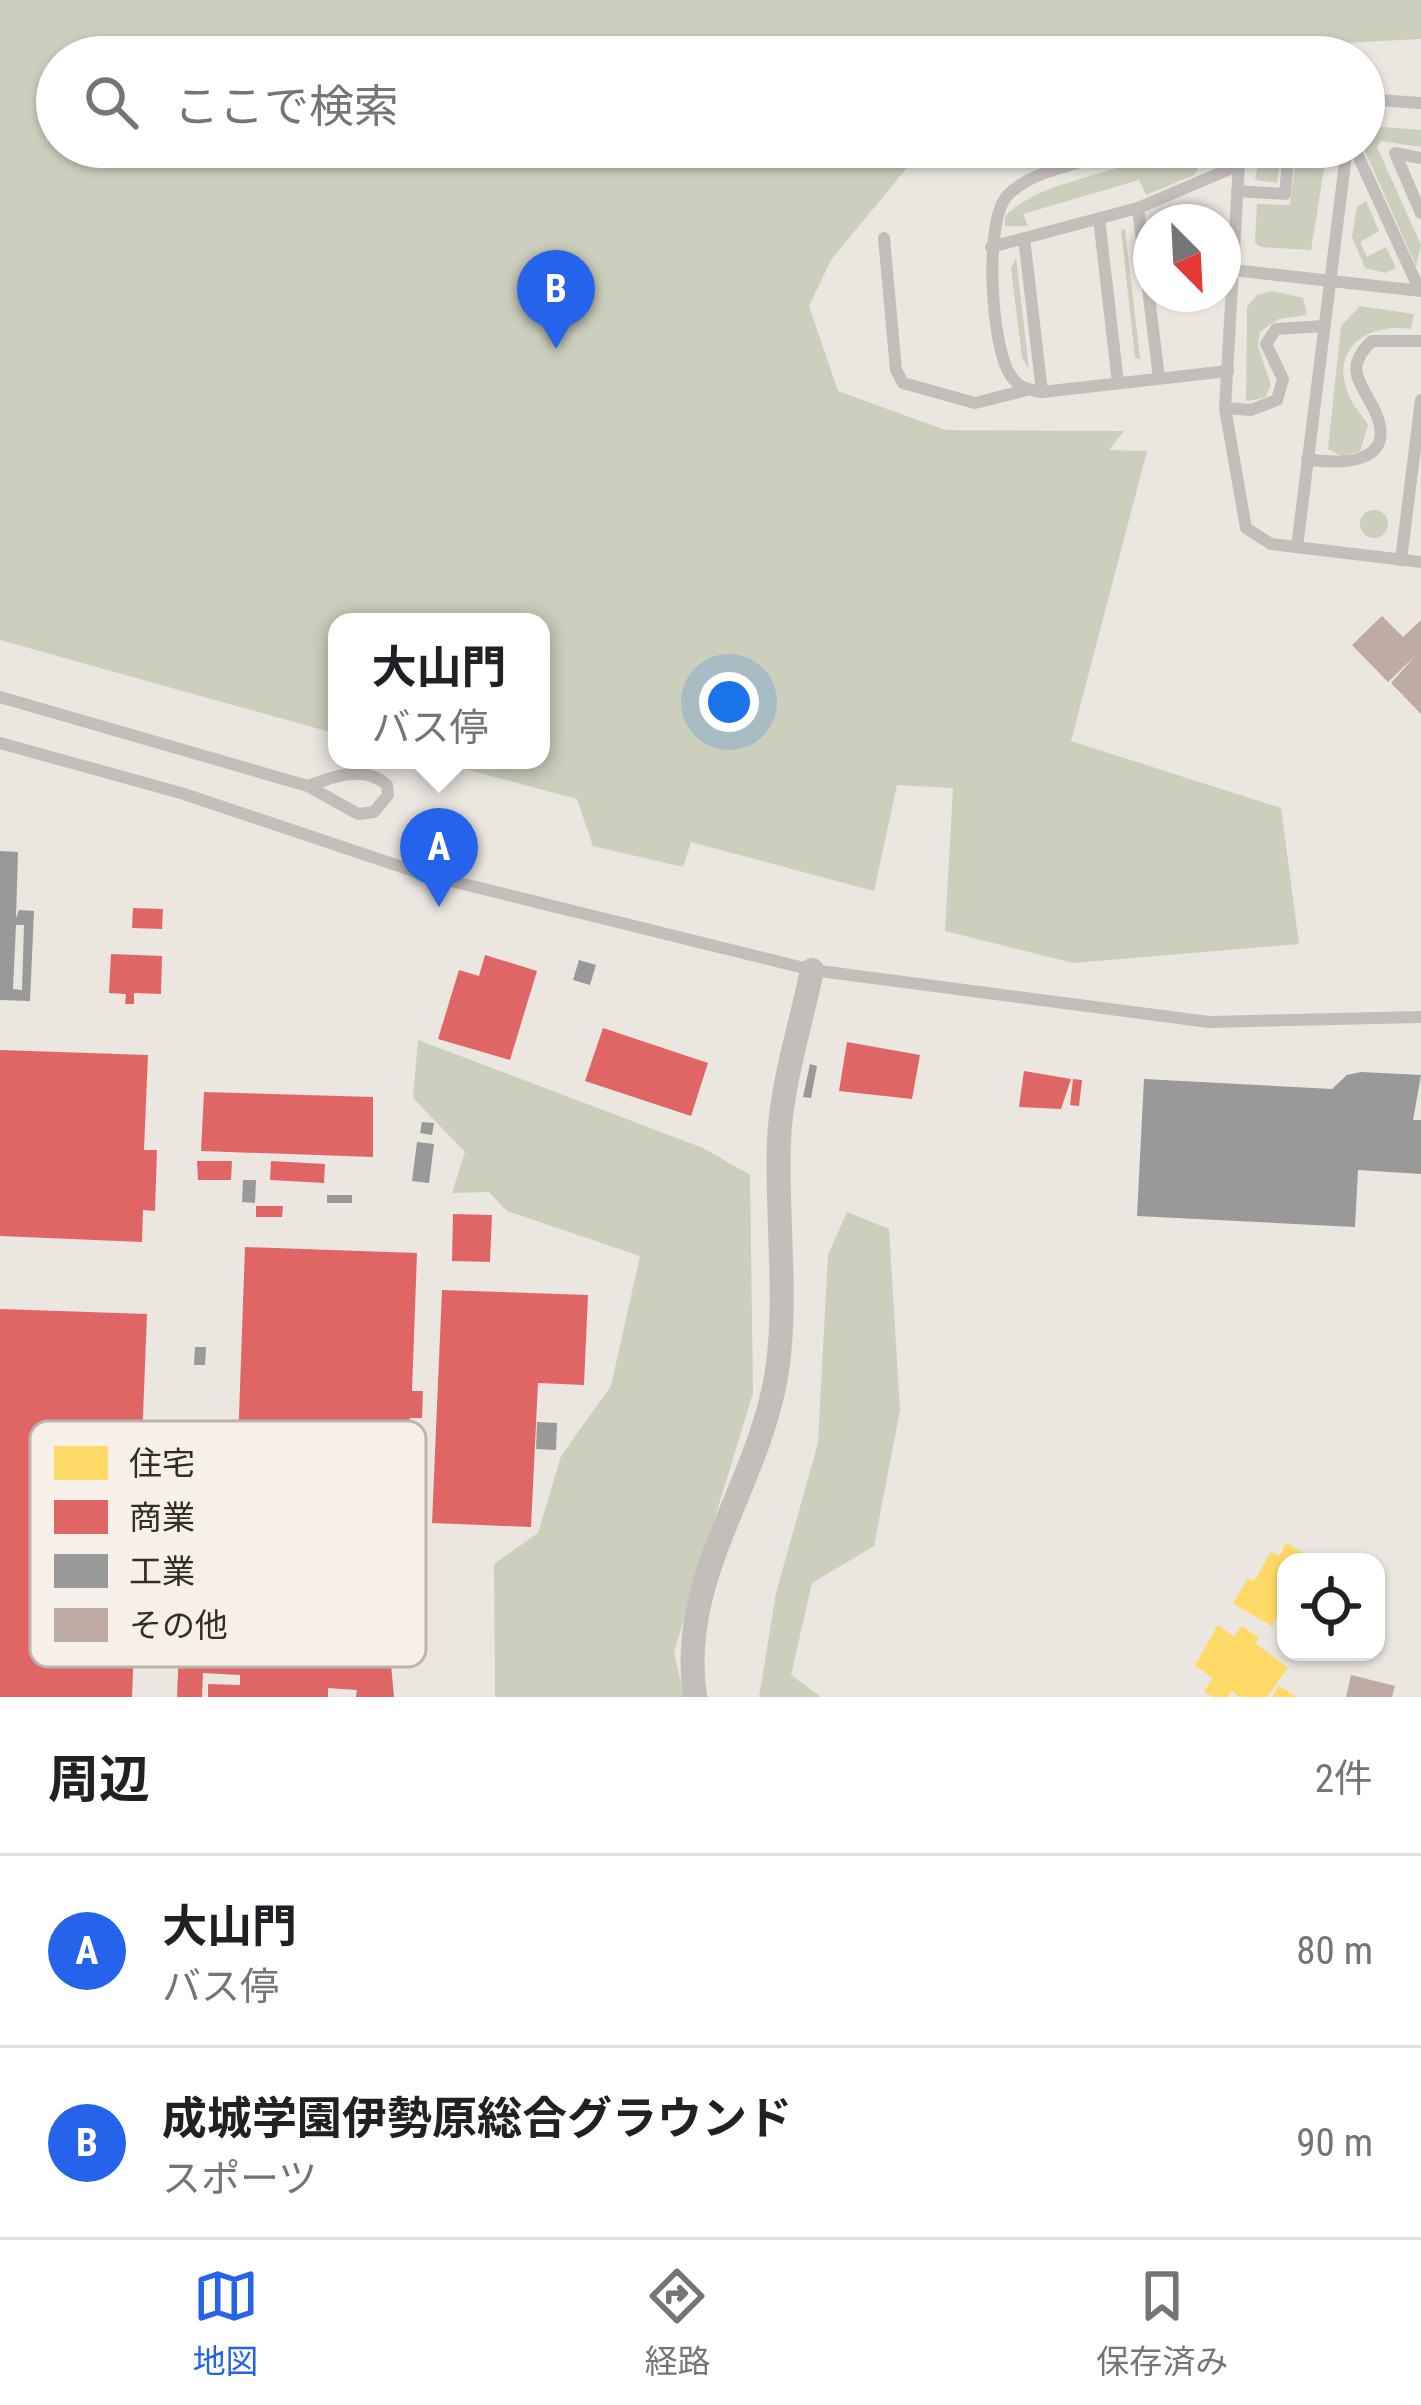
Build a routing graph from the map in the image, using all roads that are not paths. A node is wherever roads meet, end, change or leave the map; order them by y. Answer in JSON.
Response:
{"nodes":[{"id":1,"x":1385,"y":100,"type":"edge"},
{"id":2,"x":1421,"y":103,"type":"edge"},
{"id":3,"x":1421,"y":158,"type":"edge"},
{"id":4,"x":1070,"y":168,"type":"edge"},
{"id":5,"x":1232,"y":168,"type":"edge"},
{"id":6,"x":1239,"y":168,"type":"edge"},
{"id":7,"x":1287,"y":168,"type":"edge"},
{"id":8,"x":1343,"y":168,"type":"edge"},
{"id":9,"x":1364,"y":168,"type":"edge"},
{"id":10,"x":1237,"y":191,"type":"junction"},
{"id":11,"x":1147,"y":204,"type":"edge"},
{"id":12,"x":1236,"y":204,"type":"edge"},
{"id":13,"x":1133,"y":209,"type":"edge"},
{"id":14,"x":1421,"y":213,"type":"edge"},
{"id":15,"x":1099,"y":218,"type":"junction"},
{"id":16,"x":884,"y":238,"type":"dead end"},
{"id":17,"x":1024,"y":238,"type":"junction"},
{"id":18,"x":991,"y":247,"type":"junction"},
{"id":19,"x":1241,"y":271,"type":"edge"},
{"id":20,"x":1330,"y":281,"type":"junction"},
{"id":21,"x":1420,"y":291,"type":"edge"},
{"id":22,"x":1151,"y":312,"type":"edge"},
{"id":23,"x":1231,"y":312,"type":"edge"},
{"id":24,"x":1324,"y":326,"type":"junction"},
{"id":25,"x":1421,"y":341,"type":"edge"},
{"id":26,"x":1228,"y":370,"type":"junction"},
{"id":27,"x":1159,"y":378,"type":"junction"},
{"id":28,"x":1118,"y":383,"type":"junction"},
{"id":29,"x":1027,"y":390,"type":"junction"},
{"id":30,"x":1042,"y":392,"type":"junction"},
{"id":31,"x":1421,"y":400,"type":"edge"},
{"id":32,"x":1225,"y":408,"type":"junction"},
{"id":33,"x":1307,"y":459,"type":"junction"},
{"id":34,"x":1297,"y":547,"type":"junction"},
{"id":35,"x":1401,"y":560,"type":"junction"},
{"id":36,"x":1421,"y":562,"type":"edge"},
{"id":37,"x":0,"y":698,"type":"edge"},
{"id":38,"x":0,"y":743,"type":"edge"},
{"id":39,"x":308,"y":785,"type":"junction"},
{"id":40,"x":812,"y":970,"type":"junction"},
{"id":41,"x":1421,"y":1017,"type":"edge"},
{"id":42,"x":695,"y":1697,"type":"edge"}],
"edges":[{"from":1,"to":2,"type":"lane"},
{"from":3,"to":14,"type":"lane"},
{"from":4,"to":18,"type":"lane"},
{"from":5,"to":11,"type":"lane"},
{"from":6,"to":10,"type":"lane"},
{"from":7,"to":10,"type":"lane"},
{"from":8,"to":20,"type":"lane"},
{"from":9,"to":21,"type":"lane"},
{"from":10,"to":12,"type":"lane"},
{"from":13,"to":15,"type":"lane"},
{"from":15,"to":17,"type":"lane"},
{"from":15,"to":28,"type":"lane"},
{"from":16,"to":29,"type":"lane"},
{"from":17,"to":18,"type":"lane"},
{"from":17,"to":30,"type":"lane"},
{"from":18,"to":29,"type":"lane"},
{"from":19,"to":20,"type":"lane"},
{"from":20,"to":21,"type":"lane"},
{"from":20,"to":24,"type":"lane"},
{"from":22,"to":27,"type":"lane"},
{"from":23,"to":26,"type":"lane"},
{"from":24,"to":32,"type":"lane"},
{"from":24,"to":33,"type":"lane"},
{"from":25,"to":33,"type":"lane"},
{"from":26,"to":27,"type":"lane"},
{"from":26,"to":32,"type":"lane"},
{"from":27,"to":28,"type":"lane"},
{"from":28,"to":30,"type":"lane"},
{"from":29,"to":30,"type":"lane"},
{"from":31,"to":35,"type":"lane"},
{"from":32,"to":34,"type":"lane"},
{"from":33,"to":34,"type":"lane"},
{"from":34,"to":35,"type":"lane"},
{"from":35,"to":36,"type":"lane"},
{"from":37,"to":39,"type":"lane"},
{"from":38,"to":40,"type":"lane"},
{"from":39,"to":39,"type":"lane"},
{"from":40,"to":41,"type":"lane"},
{"from":40,"to":42,"type":"street"}]}
